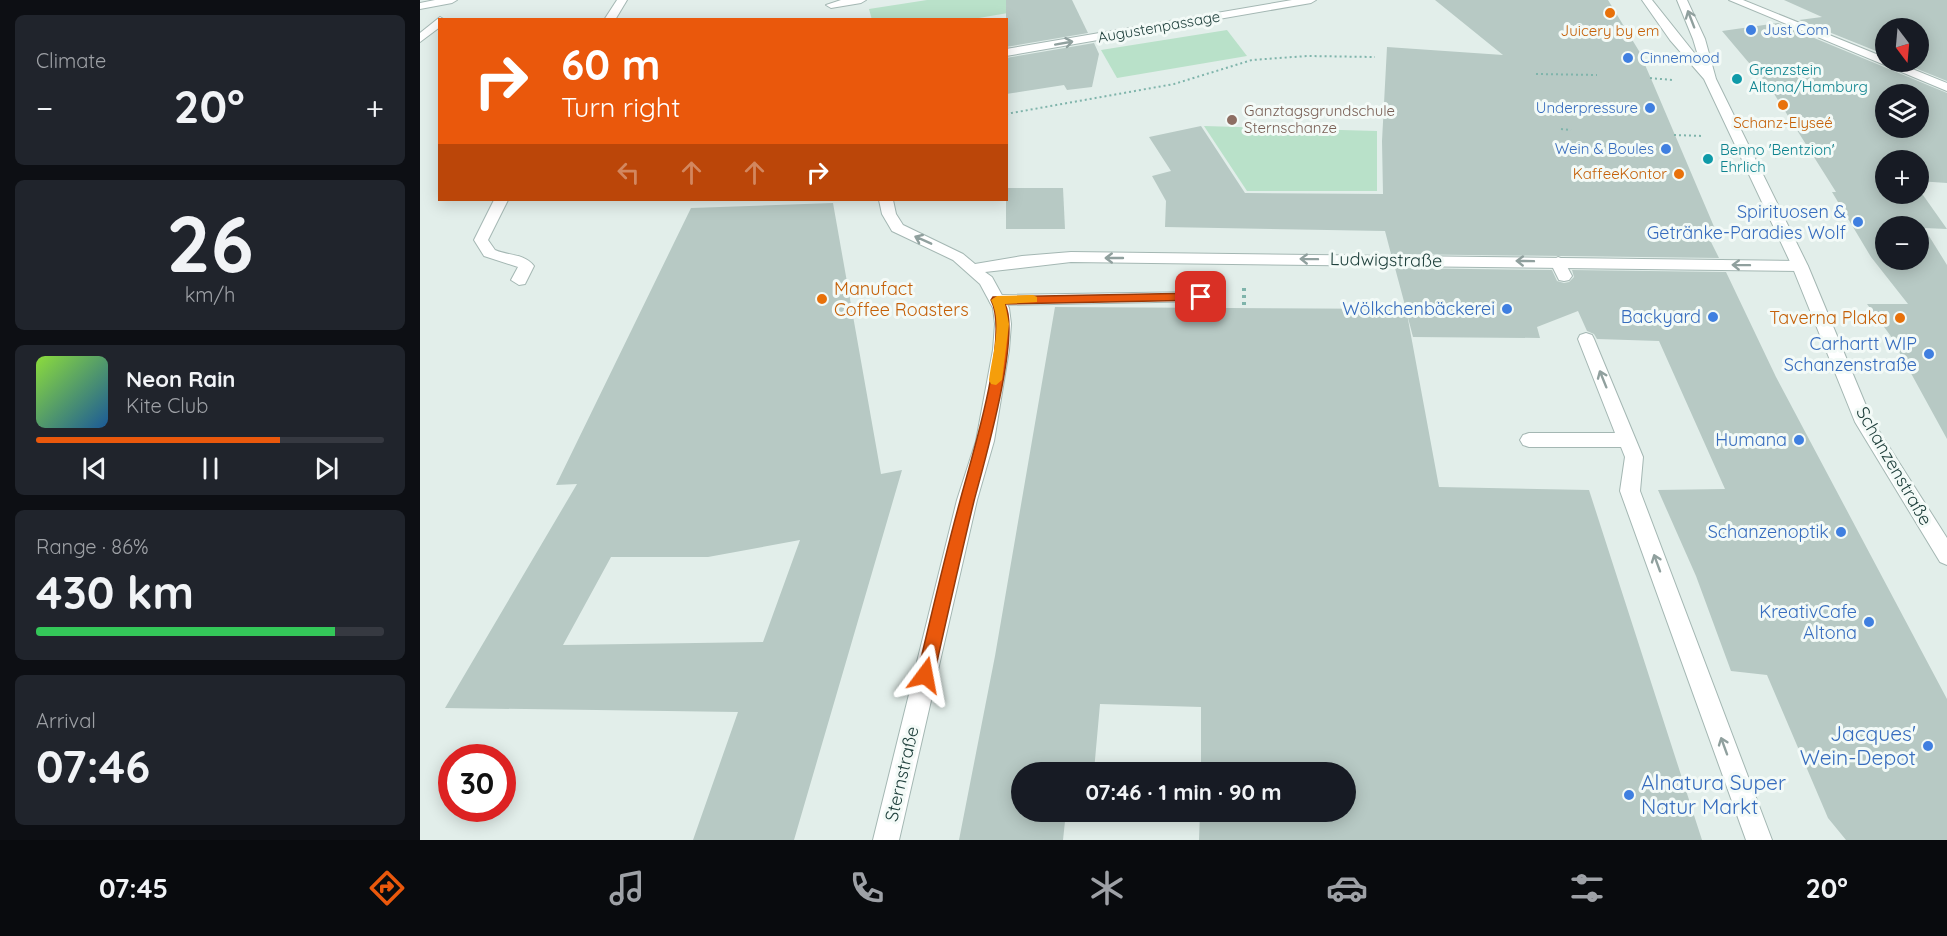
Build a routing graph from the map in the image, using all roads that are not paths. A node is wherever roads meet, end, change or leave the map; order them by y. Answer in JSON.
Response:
{"nodes":[{"id":1,"x":453,"y":0,"type":"edge"},
{"id":2,"x":622,"y":0,"type":"edge"},
{"id":3,"x":861,"y":0,"type":"edge"},
{"id":4,"x":1311,"y":0,"type":"edge"},
{"id":5,"x":1647,"y":0,"type":"edge"},
{"id":6,"x":1682,"y":0,"type":"edge"},
{"id":7,"x":1734,"y":0,"type":"edge"},
{"id":8,"x":830,"y":2,"type":"edge"},
{"id":9,"x":420,"y":6,"type":"edge"},
{"id":10,"x":441,"y":18,"type":"edge"},
{"id":11,"x":610,"y":18,"type":"edge"},
{"id":12,"x":835,"y":18,"type":"edge"},
{"id":13,"x":438,"y":22,"type":"edge"},
{"id":14,"x":420,"y":39,"type":"edge"},
{"id":15,"x":1008,"y":53,"type":"edge"},
{"id":16,"x":1710,"y":79,"type":"junction"},
{"id":17,"x":1947,"y":87,"type":"edge"},
{"id":18,"x":500,"y":201,"type":"edge"},
{"id":19,"x":886,"y":201,"type":"edge"},
{"id":20,"x":1800,"y":266,"type":"junction"},
{"id":21,"x":974,"y":269,"type":"junction"},
{"id":22,"x":519,"y":280,"type":"dead end"},
{"id":23,"x":1201,"y":297,"type":"dead end"},
{"id":24,"x":997,"y":300,"type":"junction"},
{"id":25,"x":1586,"y":339,"type":"dead end"},
{"id":26,"x":1530,"y":440,"type":"dead end"},
{"id":27,"x":1627,"y":440,"type":"junction"},
{"id":28,"x":1947,"y":556,"type":"edge"},
{"id":29,"x":886,"y":840,"type":"edge"},
{"id":30,"x":1759,"y":840,"type":"edge"}],
"edges":[{"from":1,"to":9,"type":"street"},
{"from":1,"to":10,"type":"street"},
{"from":2,"to":11,"type":"street"},
{"from":3,"to":8,"type":"street"},
{"from":15,"to":4,"type":"street","name":"Augustenpassage","one_way":true},
{"from":5,"to":16,"type":"street","name":"Schanzenstraße"},
{"from":16,"to":6,"type":"street","name":"Schanzenstraße","one_way":true},
{"from":7,"to":17,"type":"street"},
{"from":8,"to":12,"type":"street"},
{"from":13,"to":14,"type":"street"},
{"from":16,"to":20,"type":"street","name":"Schanzenstraße"},
{"from":18,"to":22,"type":"street"},
{"from":21,"to":19,"type":"street","name":"Sternstraße","one_way":true},
{"from":20,"to":21,"type":"street","name":"Ludwigstraße","one_way":true},
{"from":20,"to":28,"type":"street","name":"Schanzenstraße"},
{"from":21,"to":24,"type":"street","name":"Sternstraße"},
{"from":23,"to":24,"type":"street"},
{"from":24,"to":29,"type":"street","name":"Sternstraße"},
{"from":27,"to":25,"type":"street","one_way":true},
{"from":26,"to":27,"type":"street"},
{"from":30,"to":27,"type":"street","one_way":true}]}
